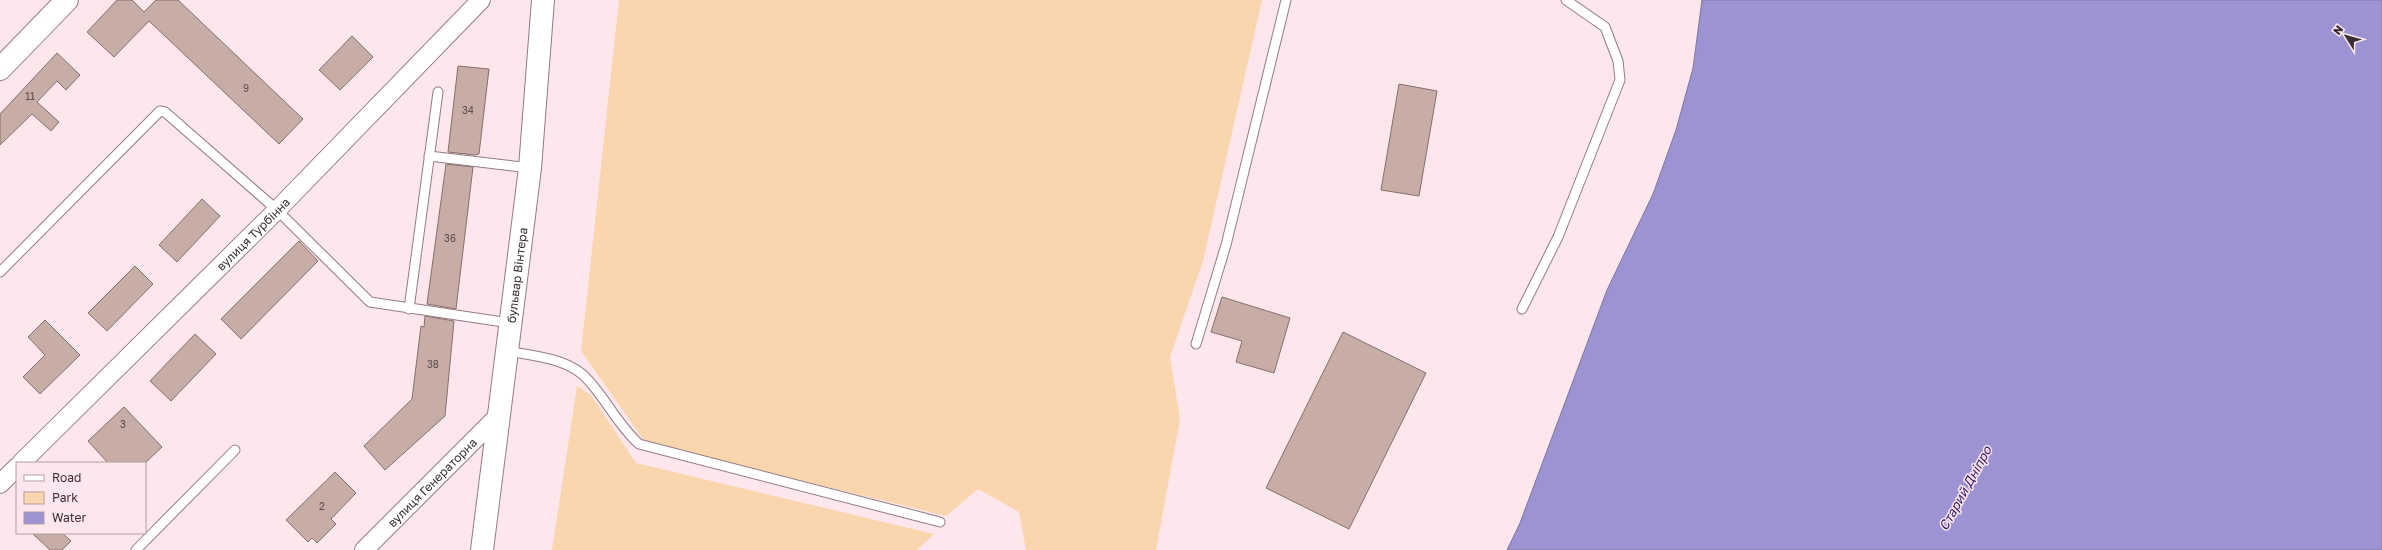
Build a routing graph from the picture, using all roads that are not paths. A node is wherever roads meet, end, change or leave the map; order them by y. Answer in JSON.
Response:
{"nodes":[{"id":1,"x":67,"y":0,"type":"edge"},
{"id":2,"x":481,"y":0,"type":"edge"},
{"id":3,"x":543,"y":0,"type":"edge"},
{"id":4,"x":1286,"y":0,"type":"edge"},
{"id":5,"x":1566,"y":0,"type":"edge"},
{"id":6,"x":0,"y":68,"type":"edge"},
{"id":7,"x":438,"y":92,"type":"dead end"},
{"id":8,"x":429,"y":156,"type":"junction"},
{"id":9,"x":530,"y":168,"type":"junction"},
{"id":10,"x":277,"y":210,"type":"junction"},
{"id":11,"x":0,"y":272,"type":"edge"},
{"id":12,"x":409,"y":309,"type":"junction"},
{"id":13,"x":1522,"y":309,"type":"dead end"},
{"id":14,"x":510,"y":323,"type":"junction"},
{"id":15,"x":1196,"y":344,"type":"dead end"},
{"id":16,"x":507,"y":351,"type":"junction"},
{"id":17,"x":500,"y":414,"type":"junction"},
{"id":18,"x":235,"y":450,"type":"dead end"},
{"id":19,"x":22,"y":462,"type":"edge"},
{"id":20,"x":16,"y":468,"type":"edge"},
{"id":21,"x":0,"y":484,"type":"edge"},
{"id":22,"x":940,"y":522,"type":"dead end"},
{"id":23,"x":136,"y":550,"type":"edge"},
{"id":24,"x":364,"y":550,"type":"edge"},
{"id":25,"x":482,"y":550,"type":"edge"}],
"edges":[{"from":1,"to":6,"type":"street"},
{"from":2,"to":10,"type":"street","name":"вулиця Турбінна"},
{"from":3,"to":9,"type":"street","name":"бульвар Вінтера"},
{"from":4,"to":15,"type":"lane"},
{"from":5,"to":13,"type":"lane"},
{"from":7,"to":8,"type":"lane"},
{"from":8,"to":9,"type":"lane"},
{"from":8,"to":12,"type":"lane"},
{"from":9,"to":14,"type":"street","name":"бульвар Вінтера"},
{"from":10,"to":11,"type":"lane"},
{"from":10,"to":12,"type":"lane"},
{"from":10,"to":19,"type":"street","name":"вулиця Турбінна"},
{"from":12,"to":14,"type":"lane"},
{"from":14,"to":16,"type":"street","name":"бульвар Вінтера"},
{"from":16,"to":17,"type":"street","name":"бульвар Вінтера"},
{"from":16,"to":22,"type":"lane"},
{"from":17,"to":24,"type":"street","name":"вулиця Генераторна"},
{"from":17,"to":25,"type":"street","name":"бульвар Вінтера"},
{"from":18,"to":23,"type":"lane"},
{"from":20,"to":21,"type":"street"}]}
